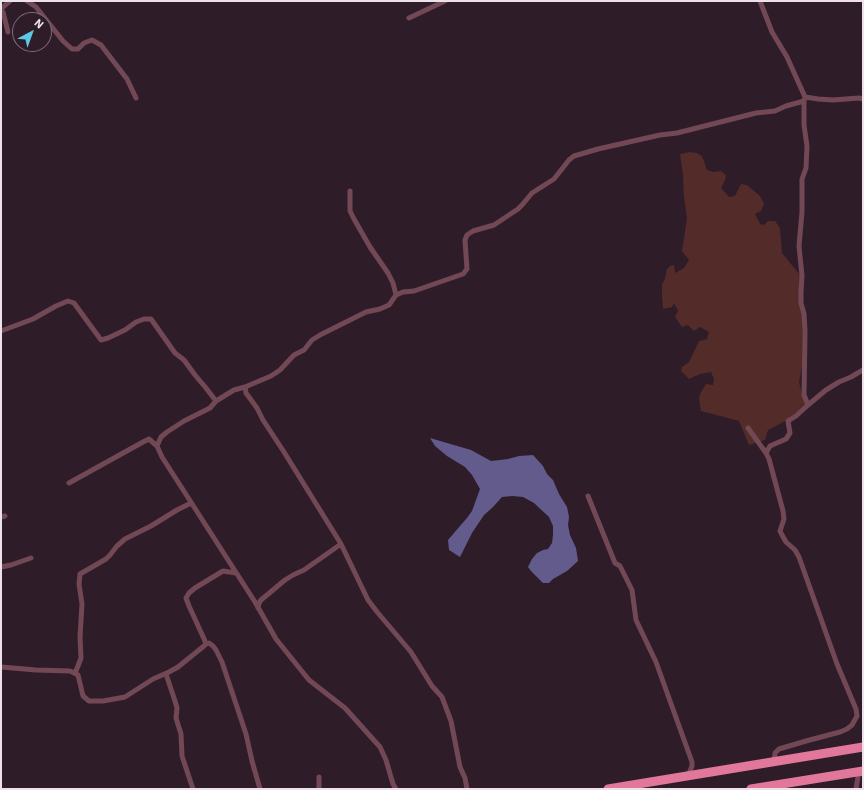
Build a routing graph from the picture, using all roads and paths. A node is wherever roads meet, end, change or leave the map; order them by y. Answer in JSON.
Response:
{"nodes":[{"id":1,"x":10,"y":1,"type":"edge"},
{"id":2,"x":27,"y":1,"type":"edge"},
{"id":3,"x":445,"y":1,"type":"edge"},
{"id":4,"x":760,"y":1,"type":"edge"},
{"id":5,"x":1,"y":10,"type":"edge"},
{"id":6,"x":409,"y":18,"type":"dead end"},
{"id":7,"x":8,"y":32,"type":"dead end"},
{"id":8,"x":136,"y":98,"type":"dead end"},
{"id":9,"x":805,"y":99,"type":"junction"},
{"id":10,"x":863,"y":99,"type":"edge"},
{"id":11,"x":350,"y":191,"type":"dead end"},
{"id":12,"x":396,"y":296,"type":"junction"},
{"id":13,"x":1,"y":330,"type":"edge"},
{"id":14,"x":863,"y":370,"type":"edge"},
{"id":15,"x":245,"y":387,"type":"junction"},
{"id":16,"x":216,"y":401,"type":"junction"},
{"id":17,"x":808,"y":405,"type":"junction"},
{"id":18,"x":748,"y":428,"type":"dead end"},
{"id":19,"x":157,"y":446,"type":"junction"},
{"id":20,"x":766,"y":453,"type":"junction"},
{"id":21,"x":70,"y":483,"type":"dead end"},
{"id":22,"x":588,"y":496,"type":"dead end"},
{"id":23,"x":191,"y":503,"type":"junction"},
{"id":24,"x":341,"y":544,"type":"junction"},
{"id":25,"x":31,"y":558,"type":"dead end"},
{"id":26,"x":1,"y":567,"type":"edge"},
{"id":27,"x":236,"y":573,"type":"junction"},
{"id":28,"x":258,"y":608,"type":"junction"},
{"id":29,"x":206,"y":644,"type":"junction"},
{"id":30,"x":1,"y":667,"type":"edge"},
{"id":31,"x":75,"y":673,"type":"junction"},
{"id":32,"x":166,"y":674,"type":"junction"},
{"id":33,"x":863,"y":747,"type":"edge"},
{"id":34,"x":774,"y":762,"type":"junction"},
{"id":35,"x":861,"y":771,"type":"edge"},
{"id":36,"x":688,"y":776,"type":"junction"},
{"id":37,"x":319,"y":777,"type":"dead end"},
{"id":38,"x":193,"y":789,"type":"edge"},
{"id":39,"x":260,"y":789,"type":"edge"},
{"id":40,"x":319,"y":789,"type":"edge"},
{"id":41,"x":396,"y":789,"type":"edge"},
{"id":42,"x":467,"y":789,"type":"edge"},
{"id":43,"x":608,"y":789,"type":"edge"},
{"id":44,"x":751,"y":789,"type":"edge"},
{"id":45,"x":856,"y":789,"type":"edge"}],
"edges":[{"from":1,"to":5,"type":"street"},
{"from":2,"to":8,"type":"street"},
{"from":3,"to":6,"type":"street"},
{"from":4,"to":9,"type":"street"},
{"from":5,"to":7,"type":"street"},
{"from":9,"to":10,"type":"street"},
{"from":9,"to":12,"type":"street"},
{"from":9,"to":17,"type":"street"},
{"from":11,"to":12,"type":"street"},
{"from":12,"to":15,"type":"street"},
{"from":13,"to":16,"type":"street"},
{"from":14,"to":17,"type":"street"},
{"from":15,"to":16,"type":"street"},
{"from":15,"to":24,"type":"street"},
{"from":16,"to":19,"type":"street"},
{"from":17,"to":20,"type":"street"},
{"from":18,"to":20,"type":"street"},
{"from":19,"to":21,"type":"street"},
{"from":19,"to":23,"type":"street"},
{"from":20,"to":34,"type":"street"},
{"from":22,"to":36,"type":"street"},
{"from":23,"to":27,"type":"street"},
{"from":23,"to":31,"type":"street"},
{"from":24,"to":28,"type":"street"},
{"from":24,"to":42,"type":"street"},
{"from":25,"to":26,"type":"street"},
{"from":27,"to":28,"type":"street"},
{"from":27,"to":29,"type":"street"},
{"from":28,"to":41,"type":"street"},
{"from":29,"to":32,"type":"street"},
{"from":29,"to":39,"type":"street"},
{"from":30,"to":31,"type":"street"},
{"from":31,"to":32,"type":"street"},
{"from":32,"to":38,"type":"street"},
{"from":33,"to":34,"type":"highway"},
{"from":34,"to":36,"type":"highway"},
{"from":35,"to":44,"type":"highway"},
{"from":35,"to":45,"type":"street"},
{"from":36,"to":43,"type":"highway"},
{"from":37,"to":40,"type":"street"}]}
